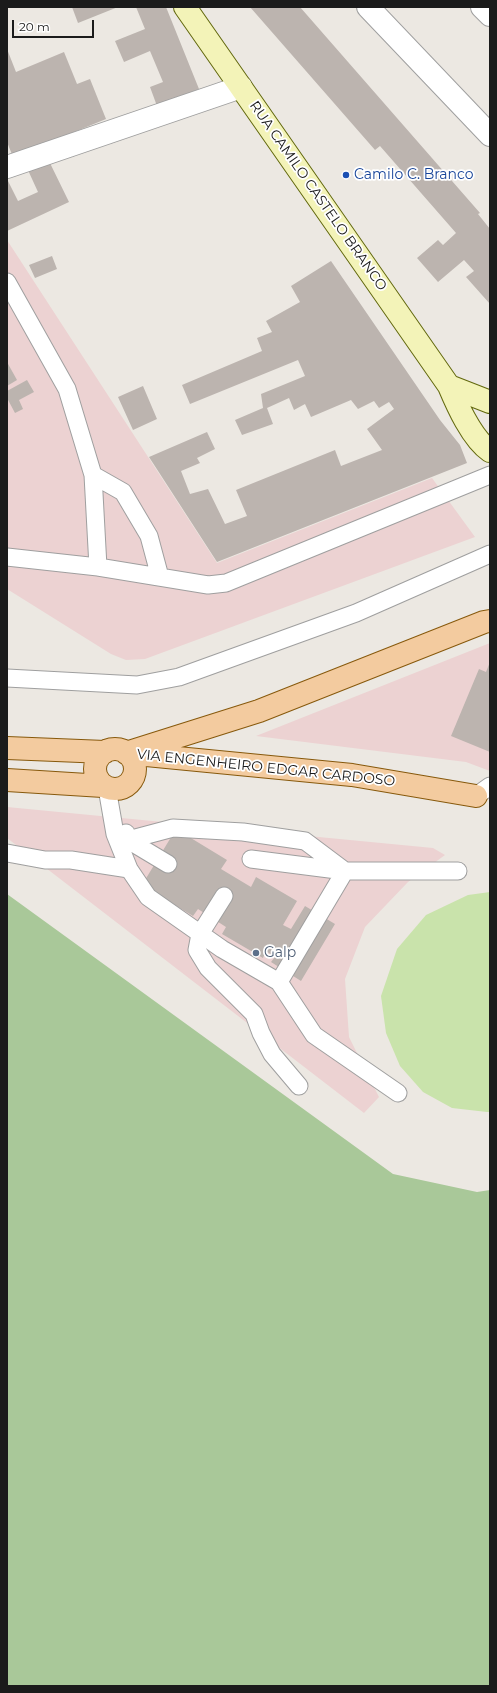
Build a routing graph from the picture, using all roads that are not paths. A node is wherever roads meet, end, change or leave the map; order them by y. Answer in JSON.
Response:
{"nodes":[{"id":1,"x":368,"y":7,"type":"edge"},
{"id":2,"x":482,"y":7,"type":"edge"},
{"id":3,"x":190,"y":9,"type":"edge"},
{"id":4,"x":490,"y":15,"type":"edge"},
{"id":5,"x":241,"y":87,"type":"junction"},
{"id":6,"x":490,"y":135,"type":"edge"},
{"id":7,"x":7,"y":167,"type":"edge"},
{"id":8,"x":7,"y":282,"type":"edge"},
{"id":9,"x":449,"y":386,"type":"junction"},
{"id":10,"x":490,"y":402,"type":"edge"},
{"id":11,"x":490,"y":450,"type":"edge"},
{"id":12,"x":92,"y":475,"type":"junction"},
{"id":13,"x":490,"y":475,"type":"edge"},
{"id":14,"x":490,"y":554,"type":"edge"},
{"id":15,"x":7,"y":557,"type":"edge"},
{"id":16,"x":98,"y":567,"type":"junction"},
{"id":17,"x":160,"y":577,"type":"junction"},
{"id":18,"x":488,"y":620,"type":"edge"},
{"id":19,"x":7,"y":678,"type":"edge"},
{"id":20,"x":7,"y":748,"type":"edge"},
{"id":21,"x":105,"y":752,"type":"junction"},
{"id":22,"x":126,"y":753,"type":"junction"},
{"id":23,"x":10,"y":780,"type":"edge"},
{"id":24,"x":109,"y":788,"type":"junction"},
{"id":25,"x":483,"y":791,"type":"edge"},
{"id":26,"x":128,"y":840,"type":"junction"},
{"id":27,"x":7,"y":853,"type":"edge"},
{"id":28,"x":251,"y":859,"type":"dead end"},
{"id":29,"x":168,"y":864,"type":"dead end"},
{"id":30,"x":129,"y":869,"type":"junction"},
{"id":31,"x":345,"y":871,"type":"junction"},
{"id":32,"x":458,"y":871,"type":"dead end"},
{"id":33,"x":224,"y":896,"type":"dead end"},
{"id":34,"x":200,"y":934,"type":"junction"},
{"id":35,"x":279,"y":982,"type":"junction"},
{"id":36,"x":299,"y":1086,"type":"dead end"},
{"id":37,"x":398,"y":1093,"type":"dead end"}],
"edges":[{"from":1,"to":6,"type":"street"},
{"from":2,"to":4,"type":"street"},
{"from":3,"to":5,"type":"street","name":"RUA CAMILO CASTELO BRANCO"},
{"from":5,"to":7,"type":"street"},
{"from":5,"to":9,"type":"street","name":"RUA CAMILO CASTELO BRANCO"},
{"from":8,"to":12,"type":"lane"},
{"from":9,"to":10,"type":"street"},
{"from":9,"to":11,"type":"street","name":"RUA CAMILO CASTELO BRANCO"},
{"from":12,"to":16,"type":"lane"},
{"from":12,"to":17,"type":"lane"},
{"from":13,"to":17,"type":"lane"},
{"from":14,"to":19,"type":"lane"},
{"from":15,"to":16,"type":"lane"},
{"from":16,"to":17,"type":"lane"},
{"from":18,"to":22,"type":"main road"},
{"from":20,"to":21,"type":"main road"},
{"from":21,"to":22,"type":"main road"},
{"from":21,"to":24,"type":"main road"},
{"from":22,"to":24,"type":"main road"},
{"from":22,"to":25,"type":"main road","name":"VIA ENGENHEIRO EDGAR CARDOSO"},
{"from":23,"to":24,"type":"main road"},
{"from":24,"to":26,"type":"lane"},
{"from":24,"to":30,"type":"lane"},
{"from":26,"to":29,"type":"lane"},
{"from":26,"to":31,"type":"lane"},
{"from":27,"to":30,"type":"lane"},
{"from":28,"to":31,"type":"lane"},
{"from":30,"to":34,"type":"lane"},
{"from":31,"to":32,"type":"lane"},
{"from":31,"to":35,"type":"lane"},
{"from":33,"to":34,"type":"lane"},
{"from":34,"to":35,"type":"lane"},
{"from":34,"to":36,"type":"lane"},
{"from":35,"to":37,"type":"lane"}]}
